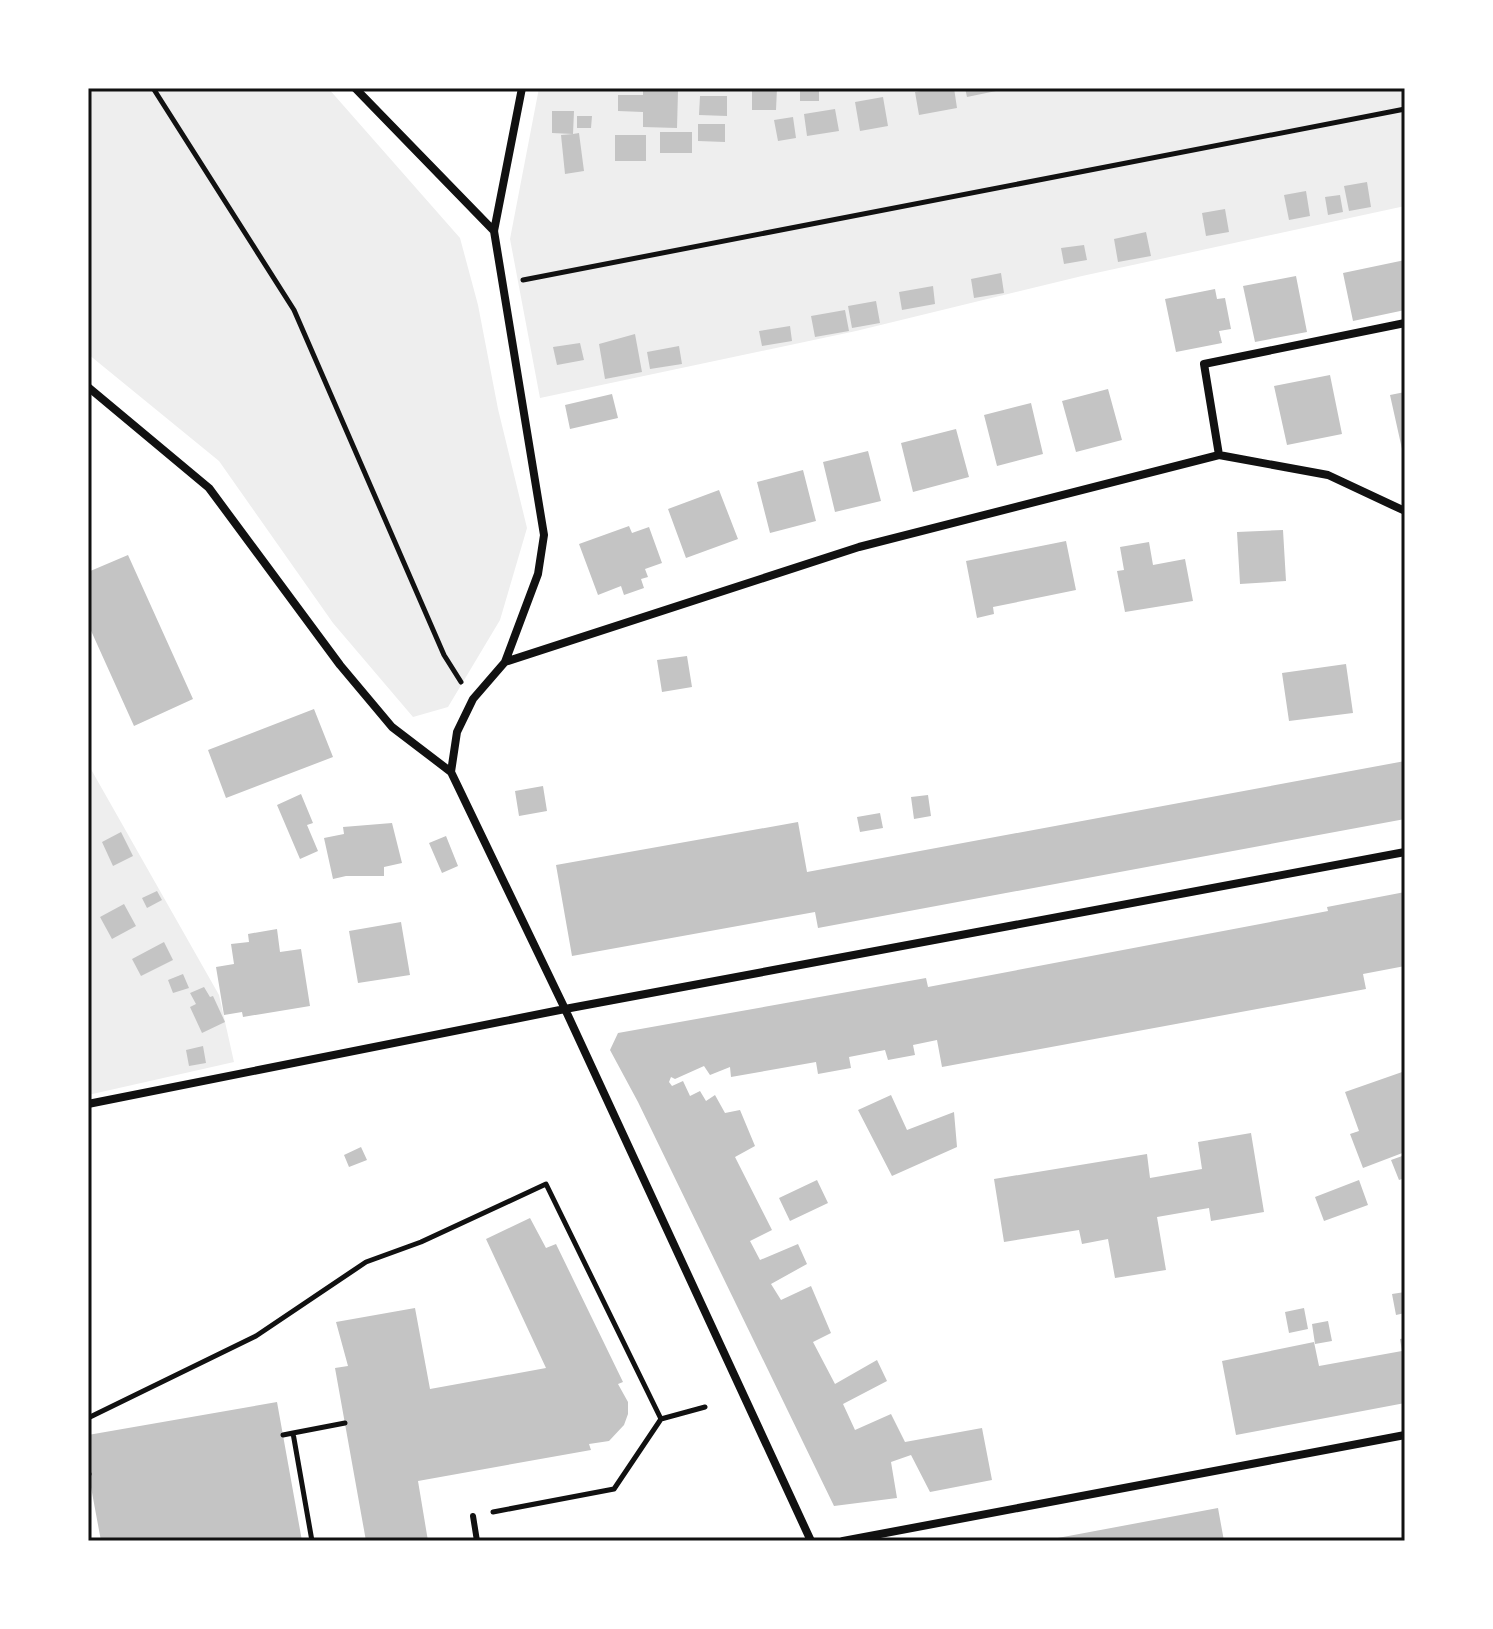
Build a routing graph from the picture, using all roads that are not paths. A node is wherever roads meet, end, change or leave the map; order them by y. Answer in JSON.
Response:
{"nodes":[{"id":1,"x":355,"y":88,"type":"edge"},
{"id":2,"x":522,"y":88,"type":"edge"},
{"id":3,"x":494,"y":231,"type":"junction"},
{"id":4,"x":1405,"y":323,"type":"edge"},
{"id":5,"x":88,"y":387,"type":"edge"},
{"id":6,"x":1219,"y":455,"type":"junction"},
{"id":7,"x":1405,"y":511,"type":"edge"},
{"id":8,"x":505,"y":662,"type":"junction"},
{"id":9,"x":451,"y":772,"type":"junction"},
{"id":10,"x":1405,"y":852,"type":"edge"},
{"id":11,"x":565,"y":1009,"type":"junction"},
{"id":12,"x":88,"y":1104,"type":"edge"},
{"id":13,"x":1405,"y":1435,"type":"edge"},
{"id":14,"x":473,"y":1516,"type":"road end"},
{"id":15,"x":477,"y":1541,"type":"edge"},
{"id":16,"x":811,"y":1541,"type":"edge"},
{"id":17,"x":843,"y":1541,"type":"edge"}],
"edges":[{"from":1,"to":3,"type":"street"},
{"from":2,"to":3,"type":"street"},
{"from":3,"to":8,"type":"street"},
{"from":4,"to":6,"type":"street"},
{"from":5,"to":9,"type":"street"},
{"from":6,"to":7,"type":"street"},
{"from":6,"to":8,"type":"street"},
{"from":8,"to":9,"type":"street"},
{"from":9,"to":11,"type":"street"},
{"from":10,"to":11,"type":"street"},
{"from":11,"to":12,"type":"street"},
{"from":11,"to":16,"type":"street"},
{"from":13,"to":17,"type":"street"},
{"from":14,"to":15,"type":"lane"}]}
